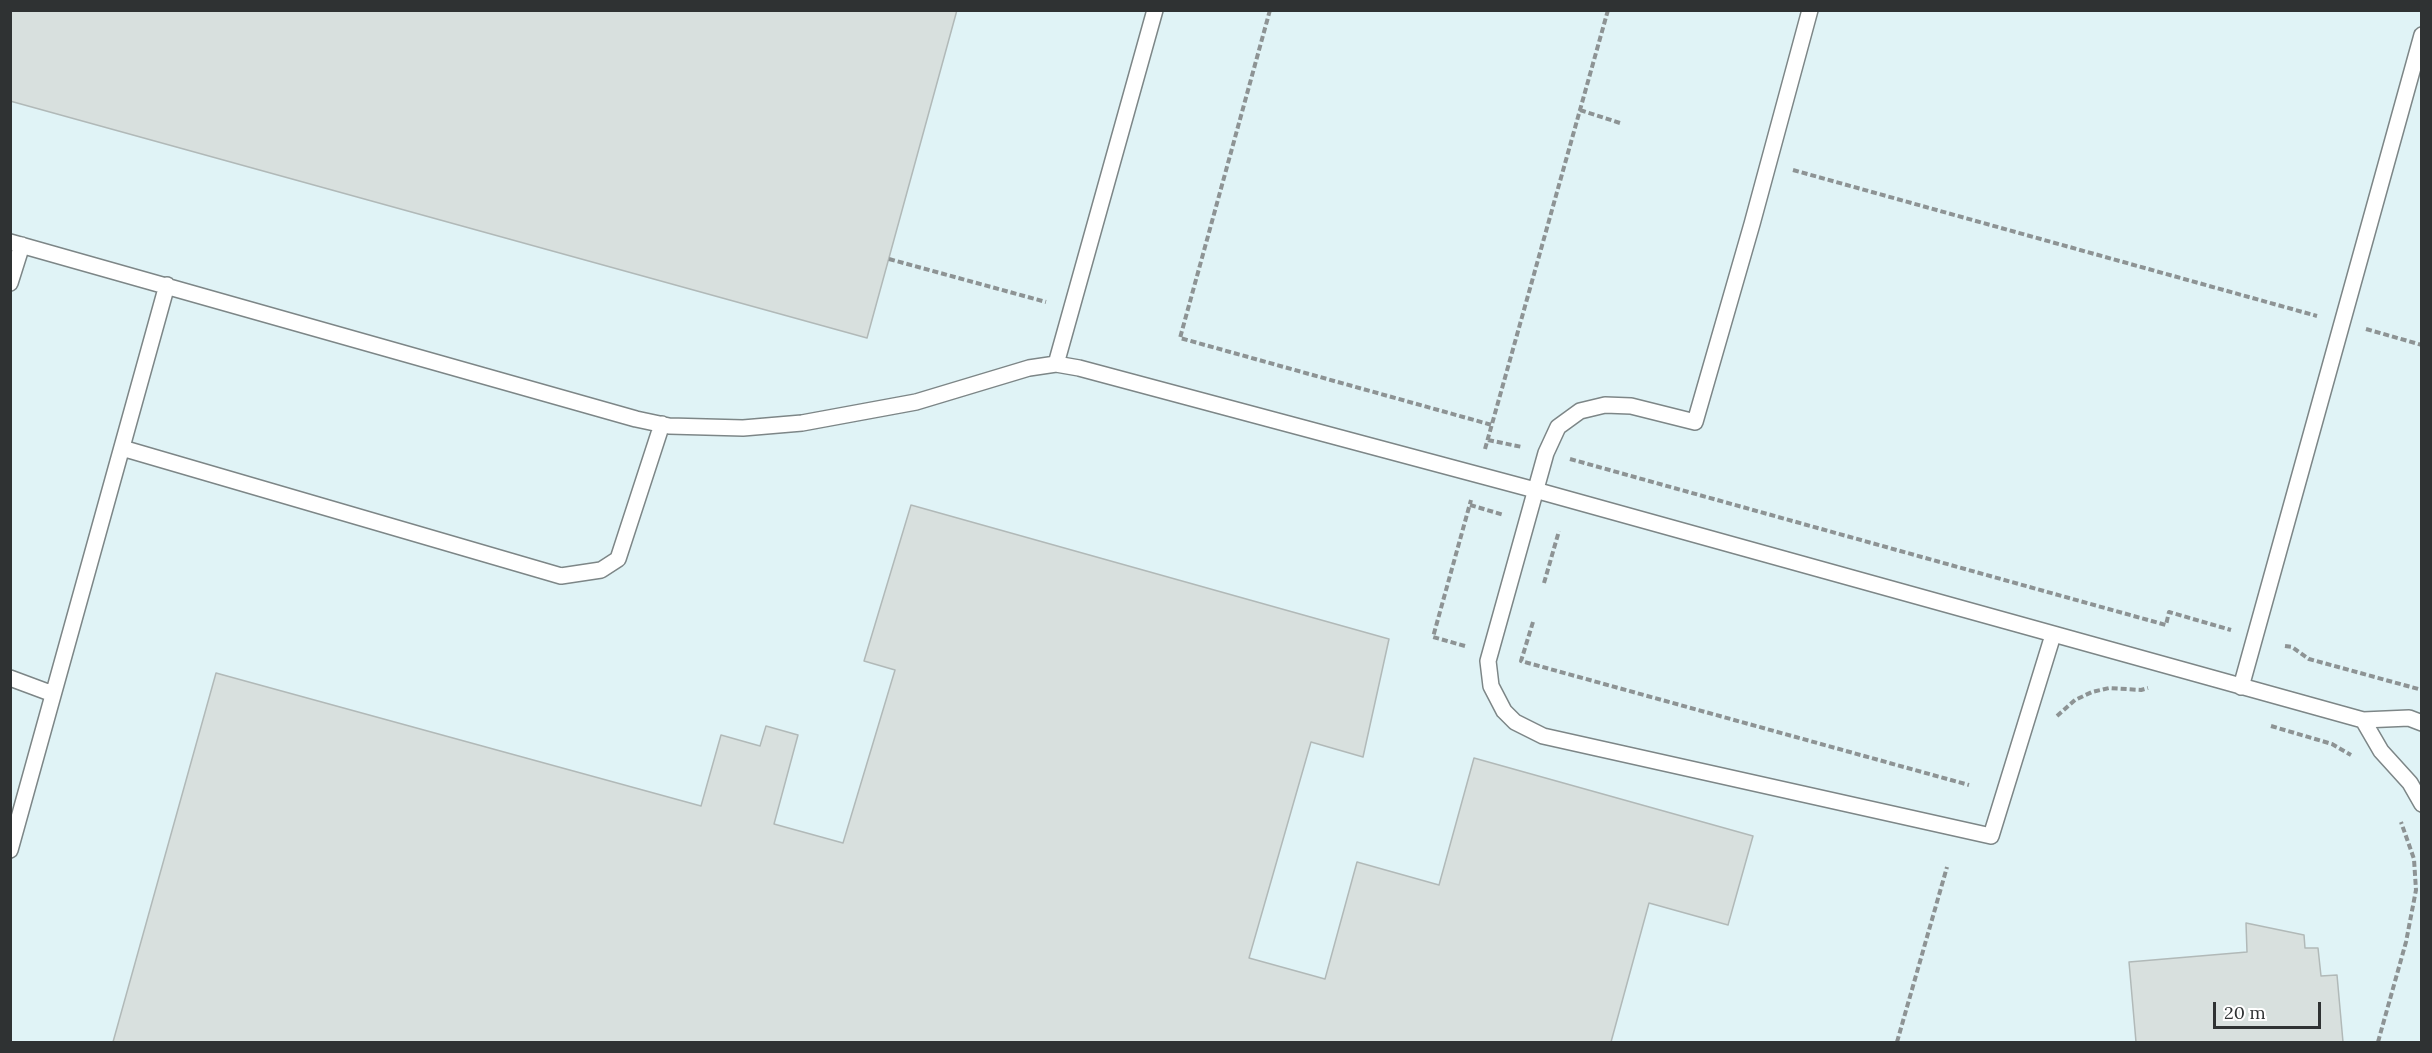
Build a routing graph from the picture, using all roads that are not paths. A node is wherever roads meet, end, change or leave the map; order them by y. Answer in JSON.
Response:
{"nodes":[{"id":1,"x":1155,"y":10,"type":"edge"},
{"id":2,"x":1810,"y":10,"type":"edge"},
{"id":3,"x":2421,"y":35,"type":"edge"},
{"id":4,"x":16,"y":243,"type":"edge"},
{"id":5,"x":10,"y":284,"type":"edge"},
{"id":6,"x":167,"y":285,"type":"junction"},
{"id":7,"x":1056,"y":364,"type":"junction"},
{"id":8,"x":662,"y":424,"type":"junction"},
{"id":9,"x":122,"y":448,"type":"junction"},
{"id":10,"x":1535,"y":490,"type":"junction"},
{"id":11,"x":2053,"y":635,"type":"junction"},
{"id":12,"x":10,"y":678,"type":"edge"},
{"id":13,"x":2241,"y":687,"type":"junction"},
{"id":14,"x":53,"y":694,"type":"junction"},
{"id":15,"x":2362,"y":720,"type":"junction"},
{"id":16,"x":2421,"y":723,"type":"edge"},
{"id":17,"x":2421,"y":804,"type":"edge"},
{"id":18,"x":10,"y":850,"type":"edge"}],
"edges":[{"from":1,"to":7,"type":"lane"},
{"from":2,"to":10,"type":"lane"},
{"from":3,"to":13,"type":"lane"},
{"from":4,"to":5,"type":"lane"},
{"from":4,"to":6,"type":"lane"},
{"from":6,"to":8,"type":"lane"},
{"from":6,"to":9,"type":"lane"},
{"from":7,"to":8,"type":"lane"},
{"from":7,"to":10,"type":"lane"},
{"from":8,"to":9,"type":"lane"},
{"from":9,"to":14,"type":"lane"},
{"from":10,"to":11,"type":"lane"},
{"from":10,"to":11,"type":"lane"},
{"from":11,"to":13,"type":"lane"},
{"from":12,"to":14,"type":"lane"},
{"from":13,"to":15,"type":"lane"},
{"from":14,"to":18,"type":"lane"},
{"from":15,"to":16,"type":"lane"},
{"from":15,"to":17,"type":"lane"}]}
